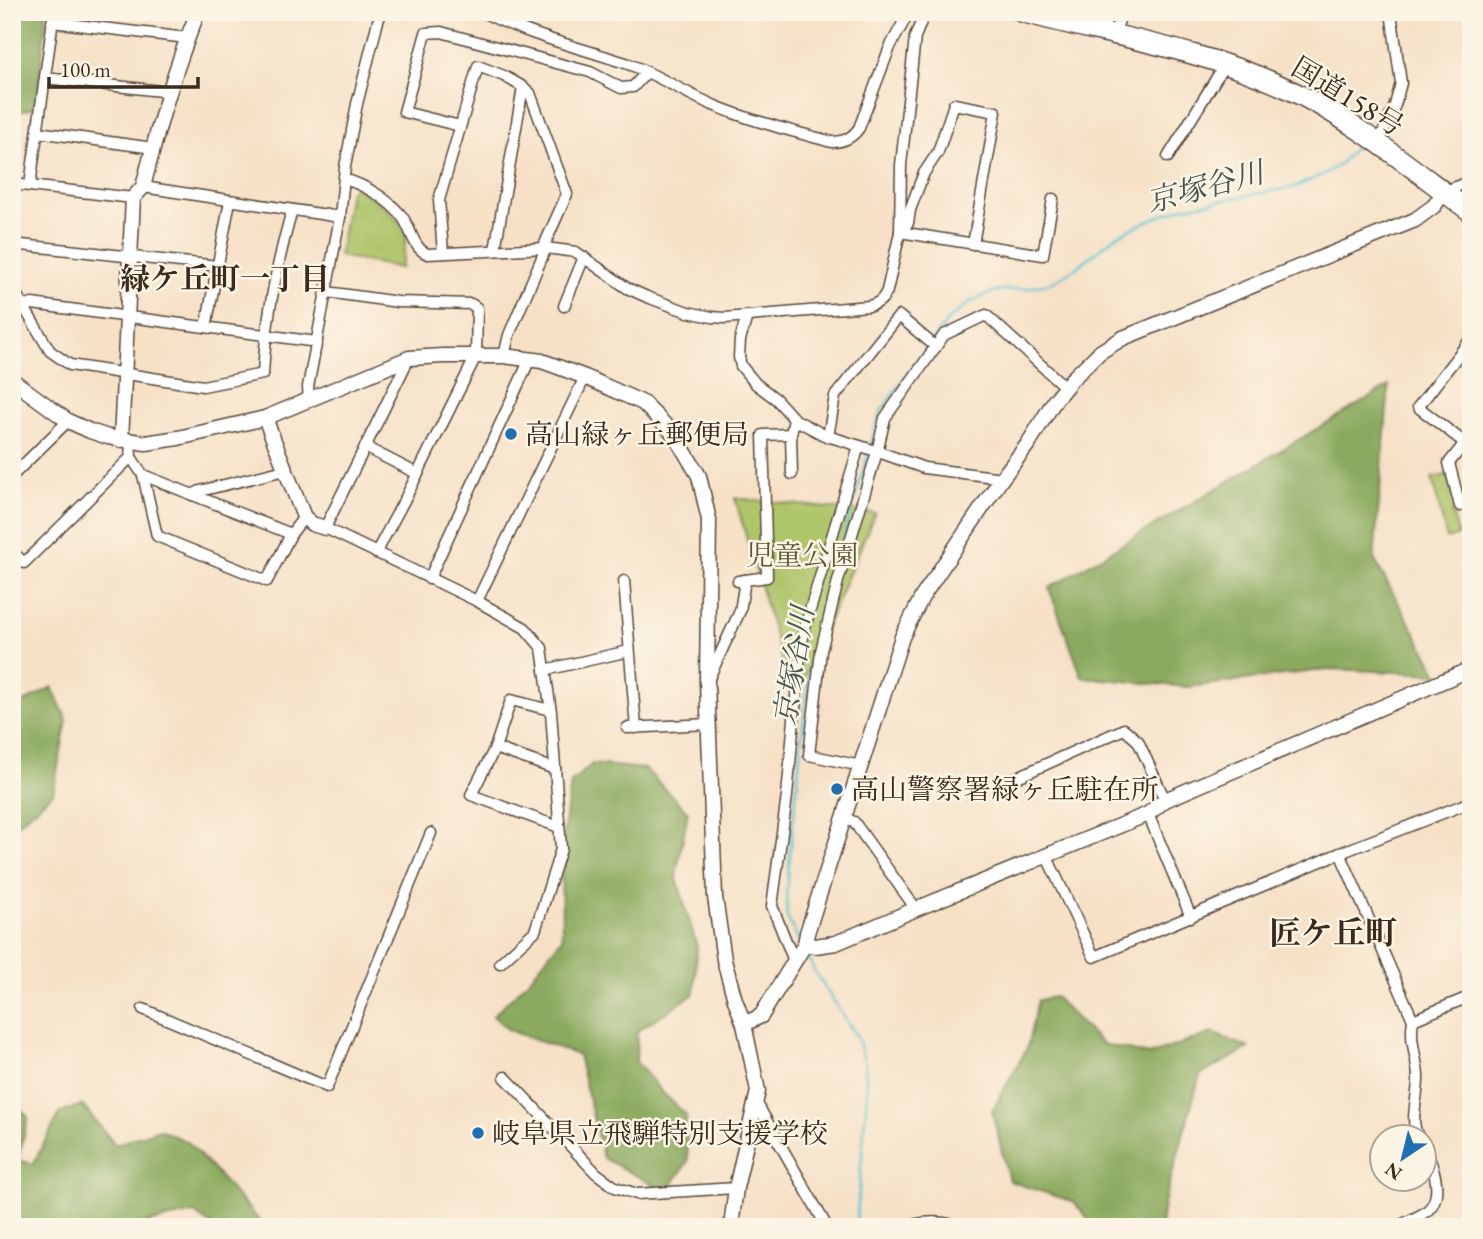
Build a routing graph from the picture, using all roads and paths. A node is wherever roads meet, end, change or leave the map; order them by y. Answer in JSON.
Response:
{"nodes":[{"id":1,"x":198,"y":12,"type":"edge"},
{"id":2,"x":384,"y":12,"type":"edge"},
{"id":3,"x":483,"y":12,"type":"edge"},
{"id":4,"x":909,"y":12,"type":"edge"},
{"id":5,"x":925,"y":12,"type":"edge"},
{"id":6,"x":1021,"y":12,"type":"edge"},
{"id":7,"x":1122,"y":12,"type":"edge"},
{"id":8,"x":1391,"y":12,"type":"edge"},
{"id":9,"x":53,"y":17,"type":"edge"},
{"id":10,"x":1114,"y":34,"type":"junction"},
{"id":11,"x":187,"y":38,"type":"junction"},
{"id":12,"x":1225,"y":64,"type":"junction"},
{"id":13,"x":646,"y":73,"type":"junction"},
{"id":14,"x":45,"y":78,"type":"junction"},
{"id":15,"x":523,"y":87,"type":"junction"},
{"id":16,"x":170,"y":92,"type":"junction"},
{"id":17,"x":460,"y":126,"type":"junction"},
{"id":18,"x":37,"y":132,"type":"junction"},
{"id":19,"x":1378,"y":144,"type":"junction"},
{"id":20,"x":153,"y":148,"type":"junction"},
{"id":21,"x":1168,"y":157,"type":"dead end"},
{"id":22,"x":344,"y":178,"type":"junction"},
{"id":23,"x":1471,"y":178,"type":"edge"},
{"id":24,"x":12,"y":184,"type":"edge"},
{"id":25,"x":30,"y":185,"type":"junction"},
{"id":26,"x":1444,"y":192,"type":"junction"},
{"id":27,"x":138,"y":193,"type":"junction"},
{"id":28,"x":1053,"y":199,"type":"dead end"},
{"id":29,"x":230,"y":201,"type":"junction"},
{"id":30,"x":292,"y":210,"type":"junction"},
{"id":31,"x":1471,"y":212,"type":"edge"},
{"id":32,"x":340,"y":217,"type":"junction"},
{"id":33,"x":900,"y":232,"type":"junction"},
{"id":34,"x":12,"y":244,"type":"edge"},
{"id":35,"x":973,"y":244,"type":"junction"},
{"id":36,"x":545,"y":248,"type":"junction"},
{"id":37,"x":495,"y":250,"type":"junction"},
{"id":38,"x":443,"y":253,"type":"junction"},
{"id":39,"x":130,"y":257,"type":"junction"},
{"id":40,"x":584,"y":257,"type":"junction"},
{"id":41,"x":218,"y":266,"type":"junction"},
{"id":42,"x":12,"y":287,"type":"edge"},
{"id":43,"x":327,"y":292,"type":"junction"},
{"id":44,"x":19,"y":304,"type":"edge"},
{"id":45,"x":564,"y":306,"type":"dead end"},
{"id":46,"x":747,"y":316,"type":"junction"},
{"id":47,"x":126,"y":317,"type":"junction"},
{"id":48,"x":206,"y":327,"type":"junction"},
{"id":49,"x":265,"y":335,"type":"junction"},
{"id":50,"x":1471,"y":339,"type":"edge"},
{"id":51,"x":317,"y":342,"type":"junction"},
{"id":52,"x":936,"y":347,"type":"junction"},
{"id":53,"x":476,"y":356,"type":"junction"},
{"id":54,"x":505,"y":356,"type":"junction"},
{"id":55,"x":409,"y":358,"type":"junction"},
{"id":56,"x":530,"y":359,"type":"junction"},
{"id":57,"x":124,"y":374,"type":"junction"},
{"id":58,"x":585,"y":377,"type":"junction"},
{"id":59,"x":13,"y":382,"type":"edge"},
{"id":60,"x":1065,"y":387,"type":"junction"},
{"id":61,"x":309,"y":401,"type":"junction"},
{"id":62,"x":265,"y":418,"type":"junction"},
{"id":63,"x":794,"y":419,"type":"junction"},
{"id":64,"x":68,"y":421,"type":"junction"},
{"id":65,"x":792,"y":434,"type":"junction"},
{"id":66,"x":828,"y":436,"type":"junction"},
{"id":67,"x":1468,"y":439,"type":"edge"},
{"id":68,"x":126,"y":440,"type":"junction"},
{"id":69,"x":365,"y":447,"type":"junction"},
{"id":70,"x":868,"y":449,"type":"junction"},
{"id":71,"x":131,"y":457,"type":"junction"},
{"id":72,"x":285,"y":470,"type":"junction"},
{"id":73,"x":418,"y":474,"type":"junction"},
{"id":74,"x":792,"y":474,"type":"dead end"},
{"id":75,"x":143,"y":475,"type":"junction"},
{"id":76,"x":12,"y":476,"type":"edge"},
{"id":77,"x":1002,"y":478,"type":"junction"},
{"id":78,"x":192,"y":495,"type":"junction"},
{"id":79,"x":1471,"y":503,"type":"edge"},
{"id":80,"x":303,"y":517,"type":"junction"},
{"id":81,"x":325,"y":528,"type":"junction"},
{"id":82,"x":291,"y":534,"type":"junction"},
{"id":83,"x":12,"y":551,"type":"edge"},
{"id":84,"x":376,"y":553,"type":"junction"},
{"id":85,"x":429,"y":579,"type":"junction"},
{"id":86,"x":624,"y":581,"type":"dead end"},
{"id":87,"x":477,"y":601,"type":"junction"},
{"id":88,"x":629,"y":651,"type":"junction"},
{"id":89,"x":1471,"y":669,"type":"edge"},
{"id":90,"x":545,"y":670,"type":"junction"},
{"id":91,"x":707,"y":684,"type":"junction"},
{"id":92,"x":550,"y":709,"type":"junction"},
{"id":93,"x":709,"y":724,"type":"junction"},
{"id":94,"x":495,"y":748,"type":"junction"},
{"id":95,"x":861,"y":766,"type":"junction"},
{"id":96,"x":555,"y":769,"type":"junction"},
{"id":97,"x":1011,"y":779,"type":"dead end"},
{"id":98,"x":1165,"y":800,"type":"junction"},
{"id":99,"x":1471,"y":802,"type":"edge"},
{"id":100,"x":1148,"y":814,"type":"junction"},
{"id":101,"x":844,"y":818,"type":"junction"},
{"id":102,"x":559,"y":827,"type":"junction"},
{"id":103,"x":431,"y":833,"type":"dead end"},
{"id":104,"x":1340,"y":853,"type":"junction"},
{"id":105,"x":1046,"y":855,"type":"junction"},
{"id":106,"x":916,"y":909,"type":"junction"},
{"id":107,"x":1191,"y":917,"type":"junction"},
{"id":108,"x":803,"y":948,"type":"junction"},
{"id":109,"x":500,"y":963,"type":"dead end"},
{"id":110,"x":1471,"y":996,"type":"edge"},
{"id":111,"x":143,"y":1009,"type":"dead end"},
{"id":112,"x":1413,"y":1020,"type":"junction"},
{"id":113,"x":744,"y":1024,"type":"junction"},
{"id":114,"x":505,"y":1077,"type":"dead end"},
{"id":115,"x":756,"y":1102,"type":"junction"},
{"id":116,"x":1414,"y":1124,"type":"edge"},
{"id":117,"x":736,"y":1188,"type":"junction"},
{"id":118,"x":1437,"y":1194,"type":"edge"},
{"id":119,"x":731,"y":1227,"type":"edge"},
{"id":120,"x":827,"y":1227,"type":"edge"},
{"id":121,"x":912,"y":1227,"type":"edge"},
{"id":122,"x":952,"y":1227,"type":"edge"},
{"id":123,"x":1398,"y":1227,"type":"edge"}],
"edges":[{"from":1,"to":11,"type":"street"},
{"from":2,"to":22,"type":"street"},
{"from":3,"to":13,"type":"street"},
{"from":4,"to":13,"type":"street"},
{"from":5,"to":33,"type":"street"},
{"from":6,"to":10,"type":"highway","name":"国道158号"},
{"from":7,"to":10,"type":"street"},
{"from":8,"to":19,"type":"street"},
{"from":9,"to":11,"type":"street"},
{"from":9,"to":14,"type":"street"},
{"from":10,"to":12,"type":"highway","name":"国道158号"},
{"from":11,"to":16,"type":"street"},
{"from":12,"to":19,"type":"highway","name":"国道158号"},
{"from":12,"to":21,"type":"street"},
{"from":13,"to":17,"type":"street"},
{"from":14,"to":16,"type":"street"},
{"from":14,"to":18,"type":"street"},
{"from":15,"to":17,"type":"street"},
{"from":15,"to":36,"type":"street"},
{"from":15,"to":37,"type":"street"},
{"from":16,"to":20,"type":"street"},
{"from":17,"to":38,"type":"street"},
{"from":18,"to":20,"type":"street"},
{"from":18,"to":25,"type":"street"},
{"from":19,"to":26,"type":"highway","name":"国道158号"},
{"from":20,"to":27,"type":"street"},
{"from":22,"to":32,"type":"street"},
{"from":22,"to":38,"type":"street"},
{"from":23,"to":26,"type":"street"},
{"from":24,"to":25,"type":"street"},
{"from":25,"to":27,"type":"street"},
{"from":26,"to":31,"type":"highway","name":"国道158号"},
{"from":26,"to":60,"type":"street"},
{"from":27,"to":29,"type":"street"},
{"from":27,"to":39,"type":"street"},
{"from":28,"to":35,"type":"street"},
{"from":29,"to":30,"type":"street"},
{"from":29,"to":41,"type":"street"},
{"from":30,"to":32,"type":"street"},
{"from":30,"to":49,"type":"street"},
{"from":32,"to":43,"type":"street"},
{"from":33,"to":35,"type":"street"},
{"from":33,"to":35,"type":"street"},
{"from":33,"to":46,"type":"street"},
{"from":34,"to":39,"type":"street"},
{"from":36,"to":37,"type":"street"},
{"from":36,"to":40,"type":"street"},
{"from":36,"to":54,"type":"street"},
{"from":37,"to":38,"type":"street"},
{"from":39,"to":41,"type":"street"},
{"from":39,"to":47,"type":"street"},
{"from":40,"to":45,"type":"street"},
{"from":40,"to":46,"type":"street"},
{"from":41,"to":48,"type":"street"},
{"from":42,"to":44,"type":"street"},
{"from":43,"to":51,"type":"street"},
{"from":43,"to":53,"type":"street"},
{"from":44,"to":47,"type":"street"},
{"from":44,"to":57,"type":"street"},
{"from":46,"to":63,"type":"street"},
{"from":47,"to":48,"type":"street"},
{"from":47,"to":57,"type":"street"},
{"from":48,"to":49,"type":"street"},
{"from":49,"to":51,"type":"street"},
{"from":49,"to":57,"type":"street"},
{"from":50,"to":67,"type":"street"},
{"from":51,"to":61,"type":"street"},
{"from":52,"to":60,"type":"street"},
{"from":52,"to":66,"type":"street"},
{"from":52,"to":70,"type":"street"},
{"from":53,"to":54,"type":"street"},
{"from":53,"to":55,"type":"street"},
{"from":53,"to":73,"type":"street"},
{"from":54,"to":56,"type":"street"},
{"from":55,"to":61,"type":"street"},
{"from":55,"to":69,"type":"street"},
{"from":56,"to":58,"type":"street"},
{"from":56,"to":85,"type":"street"},
{"from":57,"to":68,"type":"street"},
{"from":58,"to":87,"type":"street"},
{"from":58,"to":91,"type":"street"},
{"from":59,"to":64,"type":"street"},
{"from":60,"to":77,"type":"street"},
{"from":61,"to":62,"type":"street"},
{"from":62,"to":68,"type":"street"},
{"from":62,"to":72,"type":"street"},
{"from":63,"to":65,"type":"street"},
{"from":63,"to":66,"type":"street"},
{"from":64,"to":68,"type":"street"},
{"from":64,"to":76,"type":"street"},
{"from":65,"to":74,"type":"street"},
{"from":65,"to":91,"type":"street"},
{"from":66,"to":70,"type":"street"},
{"from":67,"to":79,"type":"street"},
{"from":68,"to":71,"type":"street"},
{"from":69,"to":73,"type":"street"},
{"from":69,"to":81,"type":"street"},
{"from":70,"to":77,"type":"street"},
{"from":70,"to":95,"type":"street"},
{"from":70,"to":108,"type":"street"},
{"from":71,"to":75,"type":"street"},
{"from":71,"to":83,"type":"street"},
{"from":72,"to":78,"type":"street"},
{"from":72,"to":80,"type":"street"},
{"from":73,"to":84,"type":"street"},
{"from":75,"to":78,"type":"street"},
{"from":75,"to":82,"type":"street"},
{"from":77,"to":95,"type":"street"},
{"from":78,"to":82,"type":"street"},
{"from":80,"to":81,"type":"street"},
{"from":80,"to":82,"type":"street"},
{"from":81,"to":84,"type":"street"},
{"from":84,"to":85,"type":"street"},
{"from":85,"to":87,"type":"street"},
{"from":86,"to":88,"type":"street"},
{"from":87,"to":90,"type":"street"},
{"from":88,"to":90,"type":"street"},
{"from":88,"to":93,"type":"street"},
{"from":89,"to":98,"type":"street"},
{"from":90,"to":92,"type":"street"},
{"from":91,"to":93,"type":"street"},
{"from":92,"to":94,"type":"street"},
{"from":92,"to":96,"type":"street"},
{"from":93,"to":113,"type":"street"},
{"from":94,"to":96,"type":"street"},
{"from":94,"to":102,"type":"street"},
{"from":95,"to":101,"type":"street"},
{"from":96,"to":102,"type":"street"},
{"from":97,"to":98,"type":"street"},
{"from":98,"to":100,"type":"street"},
{"from":99,"to":104,"type":"street"},
{"from":100,"to":105,"type":"street"},
{"from":100,"to":107,"type":"street"},
{"from":101,"to":106,"type":"street"},
{"from":101,"to":108,"type":"street"},
{"from":102,"to":109,"type":"street"},
{"from":103,"to":111,"type":"street"},
{"from":104,"to":107,"type":"street"},
{"from":104,"to":112,"type":"street"},
{"from":105,"to":106,"type":"street"},
{"from":105,"to":107,"type":"street"},
{"from":106,"to":108,"type":"street"},
{"from":108,"to":113,"type":"street"},
{"from":110,"to":112,"type":"street"},
{"from":112,"to":116,"type":"street"},
{"from":113,"to":115,"type":"street"},
{"from":114,"to":117,"type":"street"},
{"from":115,"to":117,"type":"street"},
{"from":115,"to":120,"type":"street"},
{"from":117,"to":119,"type":"street"},
{"from":118,"to":123,"type":"street"},
{"from":121,"to":122,"type":"street"}]}
